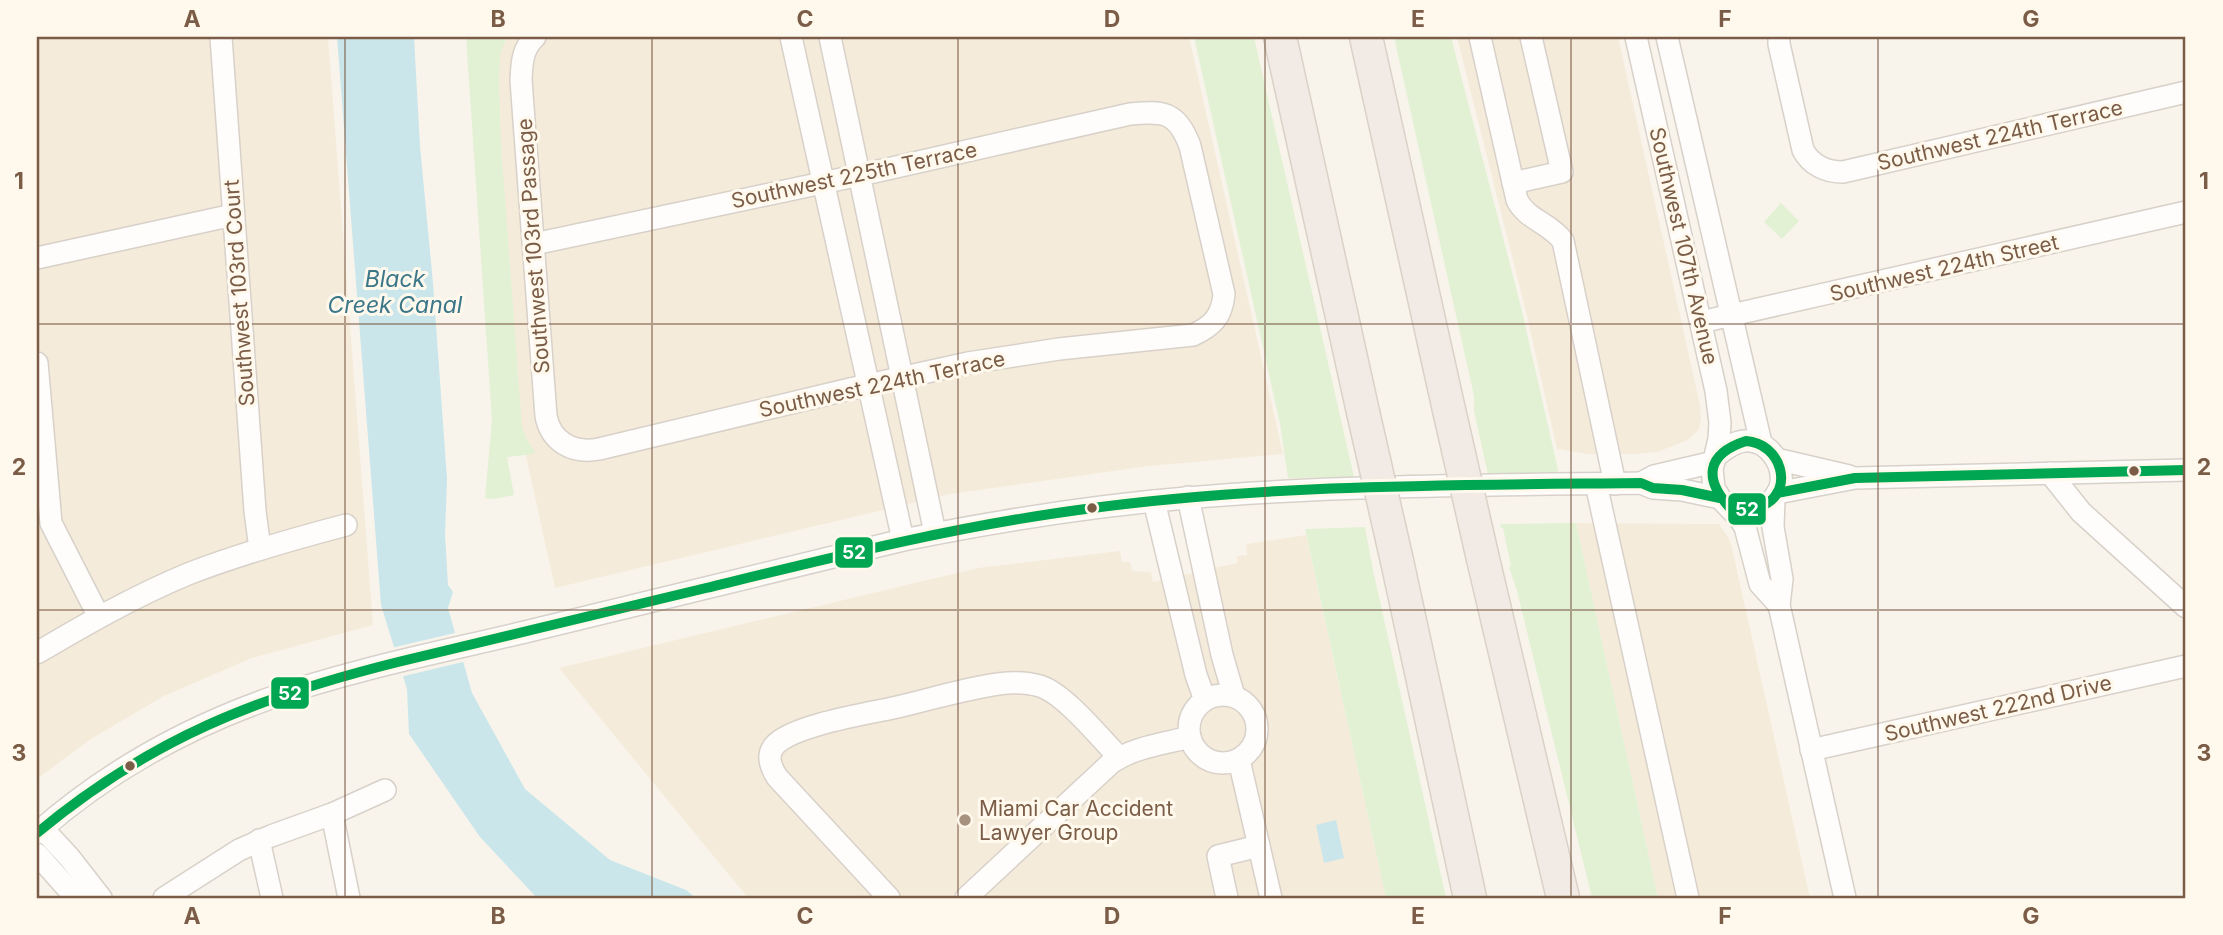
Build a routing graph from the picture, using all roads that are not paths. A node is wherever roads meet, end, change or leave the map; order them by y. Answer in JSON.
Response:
{"nodes":[{"id":1,"x":221,"y":37,"type":"edge"},
{"id":2,"x":790,"y":37,"type":"edge"},
{"id":3,"x":830,"y":37,"type":"edge"},
{"id":4,"x":1280,"y":37,"type":"edge"},
{"id":5,"x":1366,"y":37,"type":"edge"},
{"id":6,"x":1480,"y":37,"type":"edge"},
{"id":7,"x":1531,"y":37,"type":"edge"},
{"id":8,"x":1636,"y":37,"type":"edge"},
{"id":9,"x":1667,"y":37,"type":"edge"},
{"id":10,"x":1779,"y":37,"type":"edge"},
{"id":11,"x":530,"y":43,"type":"edge"},
{"id":12,"x":2186,"y":92,"type":"edge"},
{"id":13,"x":858,"y":175,"type":"junction"},
{"id":14,"x":822,"y":183,"type":"junction"},
{"id":15,"x":1513,"y":183,"type":"junction"},
{"id":16,"x":2186,"y":212,"type":"edge"},
{"id":17,"x":233,"y":215,"type":"junction"},
{"id":18,"x":534,"y":244,"type":"junction"},
{"id":19,"x":37,"y":258,"type":"edge"},
{"id":20,"x":1731,"y":316,"type":"junction"},
{"id":21,"x":1701,"y":321,"type":"junction"},
{"id":22,"x":1210,"y":326,"type":"joint"},
{"id":23,"x":37,"y":363,"type":"edge"},
{"id":24,"x":901,"y":377,"type":"junction"},
{"id":25,"x":868,"y":385,"type":"junction"},
{"id":26,"x":558,"y":440,"type":"joint"},
{"id":27,"x":1760,"y":443,"type":"junction"},
{"id":28,"x":1715,"y":459,"type":"junction"},
{"id":29,"x":1776,"y":459,"type":"junction"},
{"id":30,"x":2186,"y":470,"type":"edge"},
{"id":31,"x":2050,"y":473,"type":"junction"},
{"id":32,"x":1855,"y":478,"type":"junction"},
{"id":33,"x":1642,"y":483,"type":"junction"},
{"id":34,"x":1606,"y":484,"type":"junction"},
{"id":35,"x":1776,"y":496,"type":"junction"},
{"id":36,"x":1188,"y":498,"type":"junction"},
{"id":37,"x":1154,"y":501,"type":"junction"},
{"id":38,"x":1725,"y":504,"type":"junction"},
{"id":39,"x":346,"y":525,"type":"dead end"},
{"id":40,"x":935,"y":534,"type":"junction"},
{"id":41,"x":903,"y":540,"type":"junction"},
{"id":42,"x":260,"y":549,"type":"junction"},
{"id":43,"x":1208,"y":589,"type":"junction"},
{"id":44,"x":1176,"y":595,"type":"junction"},
{"id":45,"x":1779,"y":605,"type":"junction"},
{"id":46,"x":2186,"y":607,"type":"edge"},
{"id":47,"x":99,"y":617,"type":"junction"},
{"id":48,"x":37,"y":653,"type":"edge"},
{"id":49,"x":2186,"y":666,"type":"edge"},
{"id":50,"x":1234,"y":696,"type":"junction"},
{"id":51,"x":1205,"y":700,"type":"junction"},
{"id":52,"x":1190,"y":737,"type":"junction"},
{"id":53,"x":1811,"y":750,"type":"junction"},
{"id":54,"x":1119,"y":757,"type":"junction"},
{"id":55,"x":1239,"y":760,"type":"junction"},
{"id":56,"x":384,"y":790,"type":"dead end"},
{"id":57,"x":332,"y":814,"type":"junction"},
{"id":58,"x":39,"y":831,"type":"edge"},
{"id":59,"x":258,"y":840,"type":"junction"},
{"id":60,"x":1259,"y":846,"type":"junction"},
{"id":61,"x":37,"y":854,"type":"edge"},
{"id":62,"x":1563,"y":895,"type":"edge"},
{"id":63,"x":76,"y":898,"type":"edge"},
{"id":64,"x":101,"y":898,"type":"edge"},
{"id":65,"x":164,"y":898,"type":"edge"},
{"id":66,"x":272,"y":898,"type":"edge"},
{"id":67,"x":349,"y":898,"type":"edge"},
{"id":68,"x":889,"y":898,"type":"edge"},
{"id":69,"x":966,"y":898,"type":"edge"},
{"id":70,"x":1227,"y":898,"type":"edge"},
{"id":71,"x":1271,"y":898,"type":"edge"},
{"id":72,"x":1470,"y":898,"type":"edge"},
{"id":73,"x":1688,"y":898,"type":"edge"},
{"id":74,"x":1844,"y":898,"type":"edge"}],
"edges":[{"from":1,"to":17,"type":"street","name":"Southwest 103rd Court"},
{"from":2,"to":14,"type":"street"},
{"from":3,"to":13,"type":"street"},
{"from":4,"to":72,"type":"highway","bridge":true},
{"from":5,"to":62,"type":"highway","bridge":true},
{"from":6,"to":15,"type":"street"},
{"from":7,"to":15,"type":"street"},
{"from":8,"to":21,"type":"street","name":"Southwest 107th Avenue"},
{"from":9,"to":20,"type":"street","name":"Southwest 107th Avenue"},
{"from":10,"to":12,"type":"street","name":"Southwest 224th Terrace"},
{"from":11,"to":18,"type":"street","name":"Southwest 103rd Passage"},
{"from":13,"to":14,"type":"street","name":"Southwest 225th Terrace"},
{"from":13,"to":22,"type":"street","name":"Southwest 225th Terrace"},
{"from":13,"to":24,"type":"street"},
{"from":14,"to":18,"type":"street","name":"Southwest 225th Terrace"},
{"from":14,"to":25,"type":"street"},
{"from":15,"to":34,"type":"street"},
{"from":16,"to":20,"type":"street","name":"Southwest 224th Street"},
{"from":17,"to":19,"type":"street"},
{"from":17,"to":42,"type":"street","name":"Southwest 103rd Court"},
{"from":18,"to":26,"type":"street","name":"Southwest 103rd Passage"},
{"from":20,"to":21,"type":"street","name":"Southwest 224th Street"},
{"from":20,"to":27,"type":"street","name":"Southwest 107th Avenue"},
{"from":21,"to":28,"type":"street","name":"Southwest 107th Avenue"},
{"from":22,"to":24,"type":"street","name":"Southwest 224th Terrace"},
{"from":23,"to":47,"type":"street"},
{"from":24,"to":25,"type":"street","name":"Southwest 224th Terrace"},
{"from":24,"to":40,"type":"street"},
{"from":25,"to":26,"type":"street","name":"Southwest 224th Terrace"},
{"from":25,"to":41,"type":"street"},
{"from":27,"to":28,"type":"street"},
{"from":27,"to":29,"type":"street"},
{"from":28,"to":33,"type":"street"},
{"from":28,"to":38,"type":"street"},
{"from":29,"to":32,"type":"street"},
{"from":29,"to":35,"type":"street"},
{"from":30,"to":31,"type":"street"},
{"from":31,"to":32,"type":"street"},
{"from":31,"to":46,"type":"street"},
{"from":32,"to":35,"type":"street"},
{"from":33,"to":34,"type":"street"},
{"from":33,"to":38,"type":"street"},
{"from":34,"to":36,"type":"street"},
{"from":34,"to":73,"type":"street"},
{"from":35,"to":38,"type":"street"},
{"from":35,"to":45,"type":"street"},
{"from":36,"to":37,"type":"street"},
{"from":36,"to":43,"type":"street"},
{"from":37,"to":40,"type":"street"},
{"from":37,"to":44,"type":"street"},
{"from":38,"to":45,"type":"street"},
{"from":39,"to":42,"type":"street"},
{"from":40,"to":41,"type":"street"},
{"from":41,"to":58,"type":"street"},
{"from":42,"to":47,"type":"street"},
{"from":43,"to":44,"type":"street"},
{"from":43,"to":50,"type":"street"},
{"from":44,"to":51,"type":"street"},
{"from":45,"to":53,"type":"street"},
{"from":47,"to":48,"type":"street"},
{"from":49,"to":53,"type":"street","name":"Southwest 222nd Drive"},
{"from":50,"to":51,"type":"street"},
{"from":50,"to":55,"type":"street"},
{"from":51,"to":52,"type":"street"},
{"from":52,"to":54,"type":"street"},
{"from":52,"to":55,"type":"street"},
{"from":53,"to":74,"type":"street"},
{"from":54,"to":68,"type":"street"},
{"from":54,"to":69,"type":"street"},
{"from":55,"to":60,"type":"street"},
{"from":56,"to":57,"type":"street"},
{"from":57,"to":59,"type":"street"},
{"from":57,"to":67,"type":"street"},
{"from":58,"to":64,"type":"street"},
{"from":59,"to":65,"type":"street"},
{"from":59,"to":66,"type":"street"},
{"from":60,"to":70,"type":"street"},
{"from":60,"to":71,"type":"street"},
{"from":61,"to":63,"type":"street"}]}
